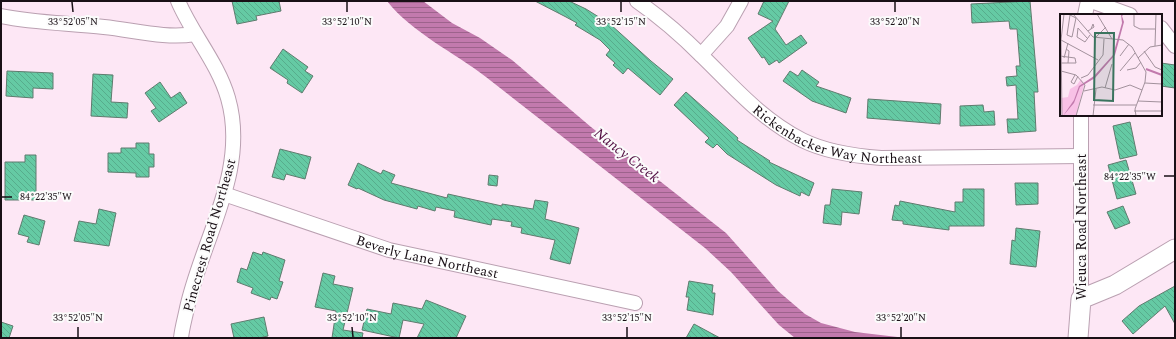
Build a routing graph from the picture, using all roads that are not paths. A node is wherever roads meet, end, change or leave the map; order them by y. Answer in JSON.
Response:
{"nodes":[{"id":1,"x":178,"y":1,"type":"edge"},
{"id":2,"x":637,"y":1,"type":"edge"},
{"id":3,"x":741,"y":1,"type":"edge"},
{"id":4,"x":1090,"y":1,"type":"edge"},
{"id":5,"x":1085,"y":14,"type":"edge"},
{"id":6,"x":1127,"y":14,"type":"edge"},
{"id":7,"x":1,"y":16,"type":"edge"},
{"id":8,"x":1162,"y":29,"type":"edge"},
{"id":9,"x":195,"y":34,"type":"junction"},
{"id":10,"x":1175,"y":46,"type":"edge"},
{"id":11,"x":701,"y":55,"type":"junction"},
{"id":12,"x":1081,"y":116,"type":"edge"},
{"id":13,"x":1082,"y":156,"type":"junction"},
{"id":14,"x":224,"y":194,"type":"junction"},
{"id":15,"x":1175,"y":249,"type":"edge"},
{"id":16,"x":1081,"y":299,"type":"junction"},
{"id":17,"x":635,"y":303,"type":"dead end"},
{"id":18,"x":181,"y":338,"type":"edge"},
{"id":19,"x":1078,"y":338,"type":"edge"}],
"edges":[{"from":1,"to":9,"type":"street","name":"Pinecrest Road Northeast"},
{"from":2,"to":11,"type":"street","name":"Rickenbacker Way Northeast"},
{"from":3,"to":11,"type":"street"},
{"from":4,"to":5,"type":"street"},
{"from":4,"to":6,"type":"street"},
{"from":7,"to":9,"type":"street"},
{"from":8,"to":10,"type":"street"},
{"from":9,"to":14,"type":"street","name":"Pinecrest Road Northeast"},
{"from":11,"to":13,"type":"street","name":"Rickenbacker Way Northeast"},
{"from":12,"to":13,"type":"street","name":"Wieuca Road Northeast"},
{"from":13,"to":16,"type":"street","name":"Wieuca Road Northeast"},
{"from":14,"to":17,"type":"street","name":"Beverly Lane Northeast"},
{"from":14,"to":18,"type":"street","name":"Pinecrest Road Northeast"},
{"from":15,"to":16,"type":"street"},
{"from":16,"to":19,"type":"street","name":"Wieuca Road Northeast"}]}
